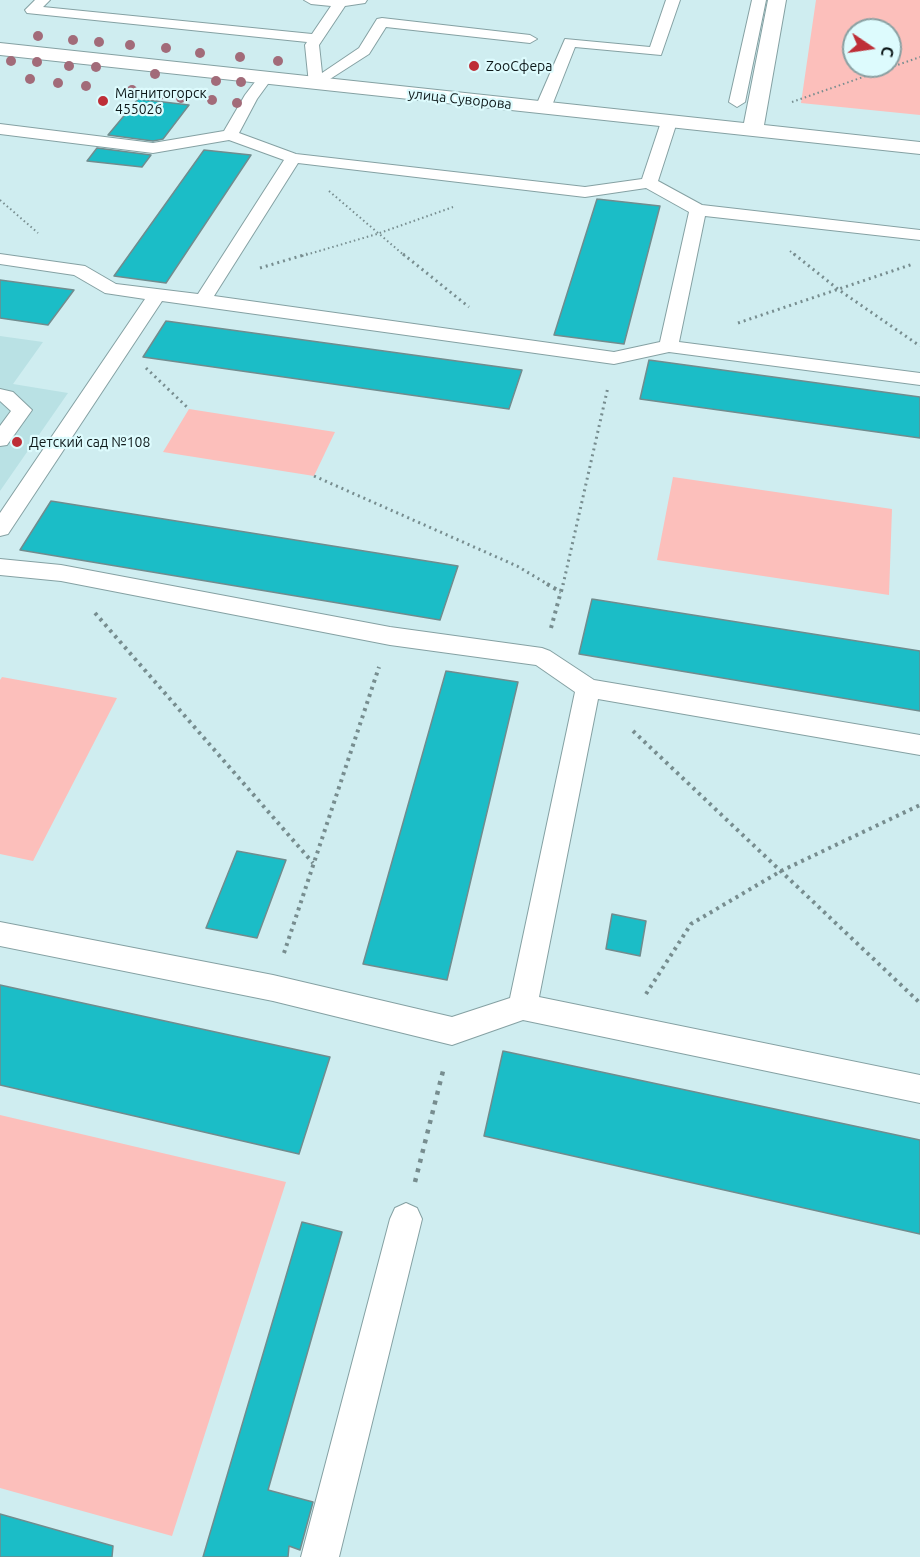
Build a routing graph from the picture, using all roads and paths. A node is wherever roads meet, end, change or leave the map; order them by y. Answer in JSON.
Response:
{"nodes":[{"id":1,"x":43,"y":0,"type":"edge"},
{"id":2,"x":311,"y":0,"type":"edge"},
{"id":3,"x":360,"y":0,"type":"edge"},
{"id":4,"x":673,"y":0,"type":"edge"},
{"id":5,"x":759,"y":0,"type":"edge"},
{"id":6,"x":777,"y":0,"type":"edge"},
{"id":7,"x":340,"y":3,"type":"junction"},
{"id":8,"x":318,"y":39,"type":"junction"},
{"id":9,"x":530,"y":39,"type":"dead end"},
{"id":10,"x":0,"y":49,"type":"edge"},
{"id":11,"x":920,"y":57,"type":"edge"},
{"id":12,"x":266,"y":78,"type":"junction"},
{"id":13,"x":316,"y":84,"type":"junction"},
{"id":14,"x":737,"y":102,"type":"dead end"},
{"id":15,"x":783,"y":106,"type":"dead end"},
{"id":16,"x":543,"y":108,"type":"junction"},
{"id":17,"x":669,"y":122,"type":"junction"},
{"id":18,"x":0,"y":129,"type":"edge"},
{"id":19,"x":753,"y":129,"type":"junction"},
{"id":20,"x":230,"y":135,"type":"junction"},
{"id":21,"x":920,"y":148,"type":"edge"},
{"id":22,"x":293,"y":158,"type":"junction"},
{"id":23,"x":649,"y":183,"type":"junction"},
{"id":24,"x":453,"y":207,"type":"dead end"},
{"id":25,"x":698,"y":210,"type":"junction"},
{"id":26,"x":745,"y":214,"type":"junction"},
{"id":27,"x":377,"y":234,"type":"junction"},
{"id":28,"x":920,"y":235,"type":"edge"},
{"id":29,"x":0,"y":259,"type":"edge"},
{"id":30,"x":920,"y":261,"type":"edge"},
{"id":31,"x":216,"y":281,"type":"junction"},
{"id":32,"x":839,"y":290,"type":"junction"},
{"id":33,"x":157,"y":295,"type":"junction"},
{"id":34,"x":203,"y":300,"type":"junction"},
{"id":35,"x":737,"y":324,"type":"dead end"},
{"id":36,"x":517,"y":345,"type":"junction"},
{"id":37,"x":669,"y":346,"type":"junction"},
{"id":38,"x":920,"y":346,"type":"edge"},
{"id":39,"x":124,"y":347,"type":"junction"},
{"id":40,"x":614,"y":358,"type":"junction"},
{"id":41,"x":920,"y":379,"type":"edge"},
{"id":42,"x":0,"y":396,"type":"edge"},
{"id":43,"x":189,"y":410,"type":"dead end"},
{"id":44,"x":0,"y":440,"type":"edge"},
{"id":45,"x":314,"y":476,"type":"dead end"},
{"id":46,"x":0,"y":529,"type":"edge"},
{"id":47,"x":0,"y":567,"type":"edge"},
{"id":48,"x":61,"y":573,"type":"junction"},
{"id":49,"x":561,"y":592,"type":"junction"},
{"id":50,"x":390,"y":636,"type":"junction"},
{"id":51,"x":542,"y":657,"type":"junction"},
{"id":52,"x":588,"y":688,"type":"junction"},
{"id":53,"x":920,"y":745,"type":"edge"},
{"id":54,"x":920,"y":805,"type":"edge"},
{"id":55,"x":313,"y":863,"type":"junction"},
{"id":56,"x":781,"y":871,"type":"junction"},
{"id":57,"x":0,"y":934,"type":"edge"},
{"id":58,"x":273,"y":988,"type":"junction"},
{"id":59,"x":920,"y":1003,"type":"edge"},
{"id":60,"x":523,"y":1007,"type":"junction"},
{"id":61,"x":624,"y":1028,"type":"junction"},
{"id":62,"x":452,"y":1031,"type":"junction"},
{"id":63,"x":920,"y":1089,"type":"edge"},
{"id":64,"x":406,"y":1219,"type":"joint"},
{"id":65,"x":320,"y":1557,"type":"edge"}],
"edges":[{"from":1,"to":8,"type":"lane"},
{"from":2,"to":7,"type":"lane"},
{"from":3,"to":7,"type":"lane"},
{"from":4,"to":16,"type":"lane"},
{"from":5,"to":14,"type":"lane"},
{"from":6,"to":19,"type":"main road"},
{"from":7,"to":8,"type":"lane"},
{"from":8,"to":13,"type":"lane"},
{"from":9,"to":13,"type":"lane"},
{"from":10,"to":12,"type":"main road","name":"улица Суворова"},
{"from":11,"to":15,"type":"path"},
{"from":12,"to":13,"type":"main road","name":"улица Суворова"},
{"from":12,"to":20,"type":"lane"},
{"from":13,"to":16,"type":"main road","name":"улица Суворова"},
{"from":16,"to":17,"type":"main road","name":"улица Суворова"},
{"from":17,"to":19,"type":"main road","name":"улица Суворова"},
{"from":17,"to":23,"type":"lane"},
{"from":18,"to":20,"type":"lane"},
{"from":19,"to":21,"type":"main road","name":"улица Суворова"},
{"from":20,"to":22,"type":"lane"},
{"from":22,"to":23,"type":"lane"},
{"from":22,"to":27,"type":"path"},
{"from":22,"to":31,"type":"lane"},
{"from":23,"to":25,"type":"lane"},
{"from":24,"to":27,"type":"path"},
{"from":25,"to":26,"type":"lane"},
{"from":25,"to":37,"type":"lane"},
{"from":26,"to":28,"type":"lane"},
{"from":26,"to":32,"type":"path"},
{"from":27,"to":31,"type":"path"},
{"from":27,"to":36,"type":"path"},
{"from":29,"to":33,"type":"lane"},
{"from":30,"to":32,"type":"path"},
{"from":31,"to":34,"type":"lane"},
{"from":32,"to":35,"type":"path"},
{"from":32,"to":38,"type":"path"},
{"from":33,"to":34,"type":"lane"},
{"from":33,"to":39,"type":"lane"},
{"from":34,"to":36,"type":"lane"},
{"from":36,"to":40,"type":"lane"},
{"from":37,"to":40,"type":"lane"},
{"from":37,"to":41,"type":"lane"},
{"from":39,"to":43,"type":"path"},
{"from":39,"to":46,"type":"lane"},
{"from":40,"to":49,"type":"path"},
{"from":42,"to":44,"type":"lane"},
{"from":45,"to":49,"type":"path"},
{"from":47,"to":48,"type":"lane"},
{"from":48,"to":50,"type":"lane"},
{"from":48,"to":55,"type":"path"},
{"from":49,"to":51,"type":"path"},
{"from":50,"to":51,"type":"lane"},
{"from":50,"to":55,"type":"path"},
{"from":51,"to":52,"type":"lane"},
{"from":52,"to":53,"type":"lane"},
{"from":52,"to":56,"type":"path"},
{"from":52,"to":60,"type":"lane"},
{"from":54,"to":56,"type":"path"},
{"from":55,"to":58,"type":"path"},
{"from":56,"to":59,"type":"path"},
{"from":56,"to":61,"type":"path"},
{"from":57,"to":58,"type":"lane"},
{"from":58,"to":62,"type":"lane"},
{"from":60,"to":61,"type":"lane"},
{"from":60,"to":62,"type":"lane"},
{"from":61,"to":63,"type":"lane"},
{"from":62,"to":64,"type":"path"},
{"from":64,"to":65,"type":"lane"}]}
